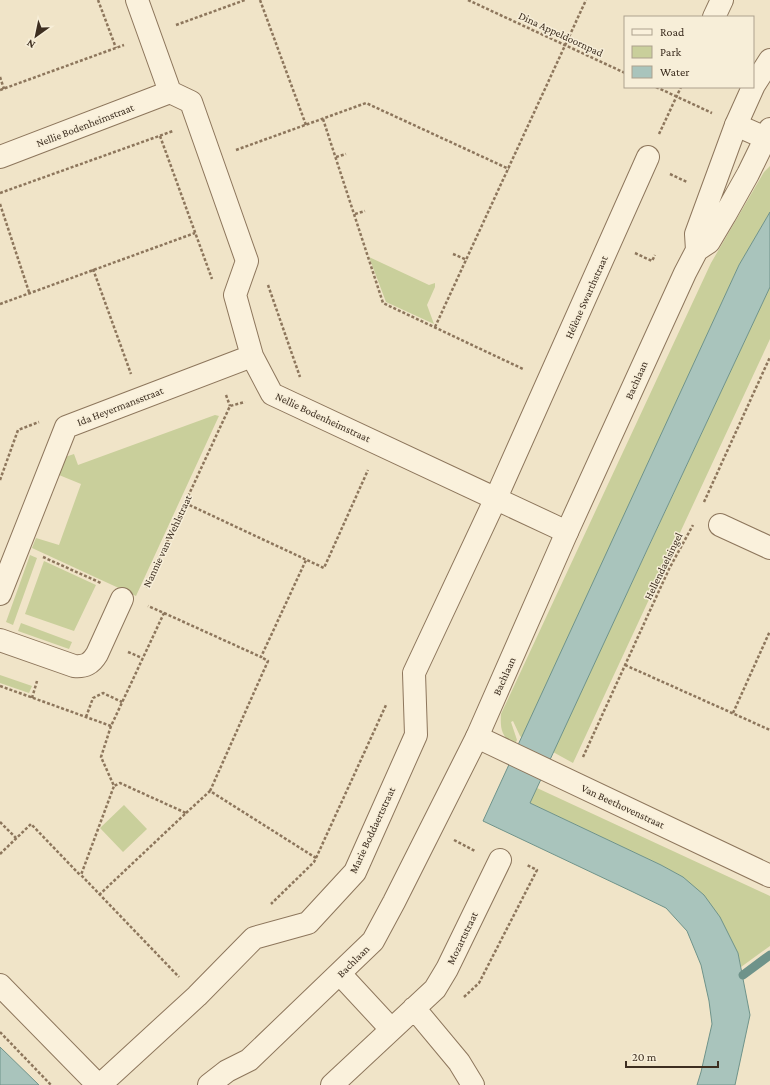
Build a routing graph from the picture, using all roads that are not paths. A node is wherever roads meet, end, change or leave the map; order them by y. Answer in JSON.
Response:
{"nodes":[{"id":1,"x":137,"y":0,"type":"edge"},
{"id":2,"x":722,"y":0,"type":"edge"},
{"id":3,"x":714,"y":16,"type":"edge"},
{"id":4,"x":770,"y":60,"type":"edge"},
{"id":5,"x":754,"y":85,"type":"edge"},
{"id":6,"x":753,"y":88,"type":"edge"},
{"id":7,"x":170,"y":92,"type":"junction"},
{"id":8,"x":736,"y":125,"type":"junction"},
{"id":9,"x":768,"y":136,"type":"edge"},
{"id":10,"x":0,"y":157,"type":"edge"},
{"id":11,"x":647,"y":160,"type":"road end"},
{"id":12,"x":697,"y":250,"type":"junction"},
{"id":13,"x":252,"y":356,"type":"junction"},
{"id":14,"x":496,"y":498,"type":"junction"},
{"id":15,"x":720,"y":525,"type":"dead end"},
{"id":16,"x":567,"y":532,"type":"junction"},
{"id":17,"x":770,"y":548,"type":"edge"},
{"id":18,"x":114,"y":593,"type":"road end"},
{"id":19,"x":0,"y":594,"type":"edge"},
{"id":20,"x":0,"y":640,"type":"edge"},
{"id":21,"x":477,"y":736,"type":"junction"},
{"id":22,"x":499,"y":862,"type":"road end"},
{"id":23,"x":770,"y":876,"type":"edge"},
{"id":24,"x":340,"y":974,"type":"junction"},
{"id":25,"x":0,"y":985,"type":"edge"},
{"id":26,"x":414,"y":1008,"type":"junction"},
{"id":27,"x":391,"y":1029,"type":"junction"},
{"id":28,"x":249,"y":1060,"type":"junction"},
{"id":29,"x":99,"y":1085,"type":"edge"},
{"id":30,"x":208,"y":1085,"type":"edge"},
{"id":31,"x":234,"y":1085,"type":"edge"},
{"id":32,"x":332,"y":1085,"type":"edge"},
{"id":33,"x":473,"y":1085,"type":"edge"}],
"edges":[{"from":1,"to":7,"type":"street"},
{"from":2,"to":3,"type":"street"},
{"from":4,"to":5,"type":"street","name":"Bachlaan"},
{"from":6,"to":8,"type":"street","name":"Bachlaan"},
{"from":7,"to":10,"type":"street","name":"Nellie Bodenheimstraat"},
{"from":7,"to":13,"type":"street","name":"Nellie Bodenheimstraat"},
{"from":8,"to":9,"type":"street"},
{"from":8,"to":12,"type":"street","name":"Bachlaan"},
{"from":9,"to":12,"type":"street","name":"Bachlaan"},
{"from":11,"to":14,"type":"street","name":"Hélène Swarthstraat"},
{"from":12,"to":16,"type":"street","name":"Bachlaan"},
{"from":13,"to":14,"type":"street","name":"Nellie Bodenheimstraat"},
{"from":13,"to":19,"type":"street","name":"Ida Heyermansstraat"},
{"from":14,"to":16,"type":"street","name":"Nellie Bodenheimstraat"},
{"from":14,"to":29,"type":"street","name":"Marie Boddaertstraat"},
{"from":15,"to":17,"type":"street"},
{"from":16,"to":21,"type":"street","name":"Bachlaan"},
{"from":18,"to":20,"type":"street"},
{"from":21,"to":23,"type":"street","name":"Van Beethovenstraat"},
{"from":21,"to":24,"type":"street","name":"Bachlaan"},
{"from":22,"to":26,"type":"street","name":"Mozartstraat"},
{"from":24,"to":27,"type":"street"},
{"from":24,"to":28,"type":"street","name":"Bachlaan"},
{"from":25,"to":29,"type":"street"},
{"from":26,"to":27,"type":"street","name":"Mozartstraat"},
{"from":26,"to":33,"type":"street"},
{"from":27,"to":32,"type":"street","name":"Mozartstraat"},
{"from":28,"to":30,"type":"street","name":"Bachlaan"},
{"from":28,"to":31,"type":"street","name":"Bachlaan"}]}
